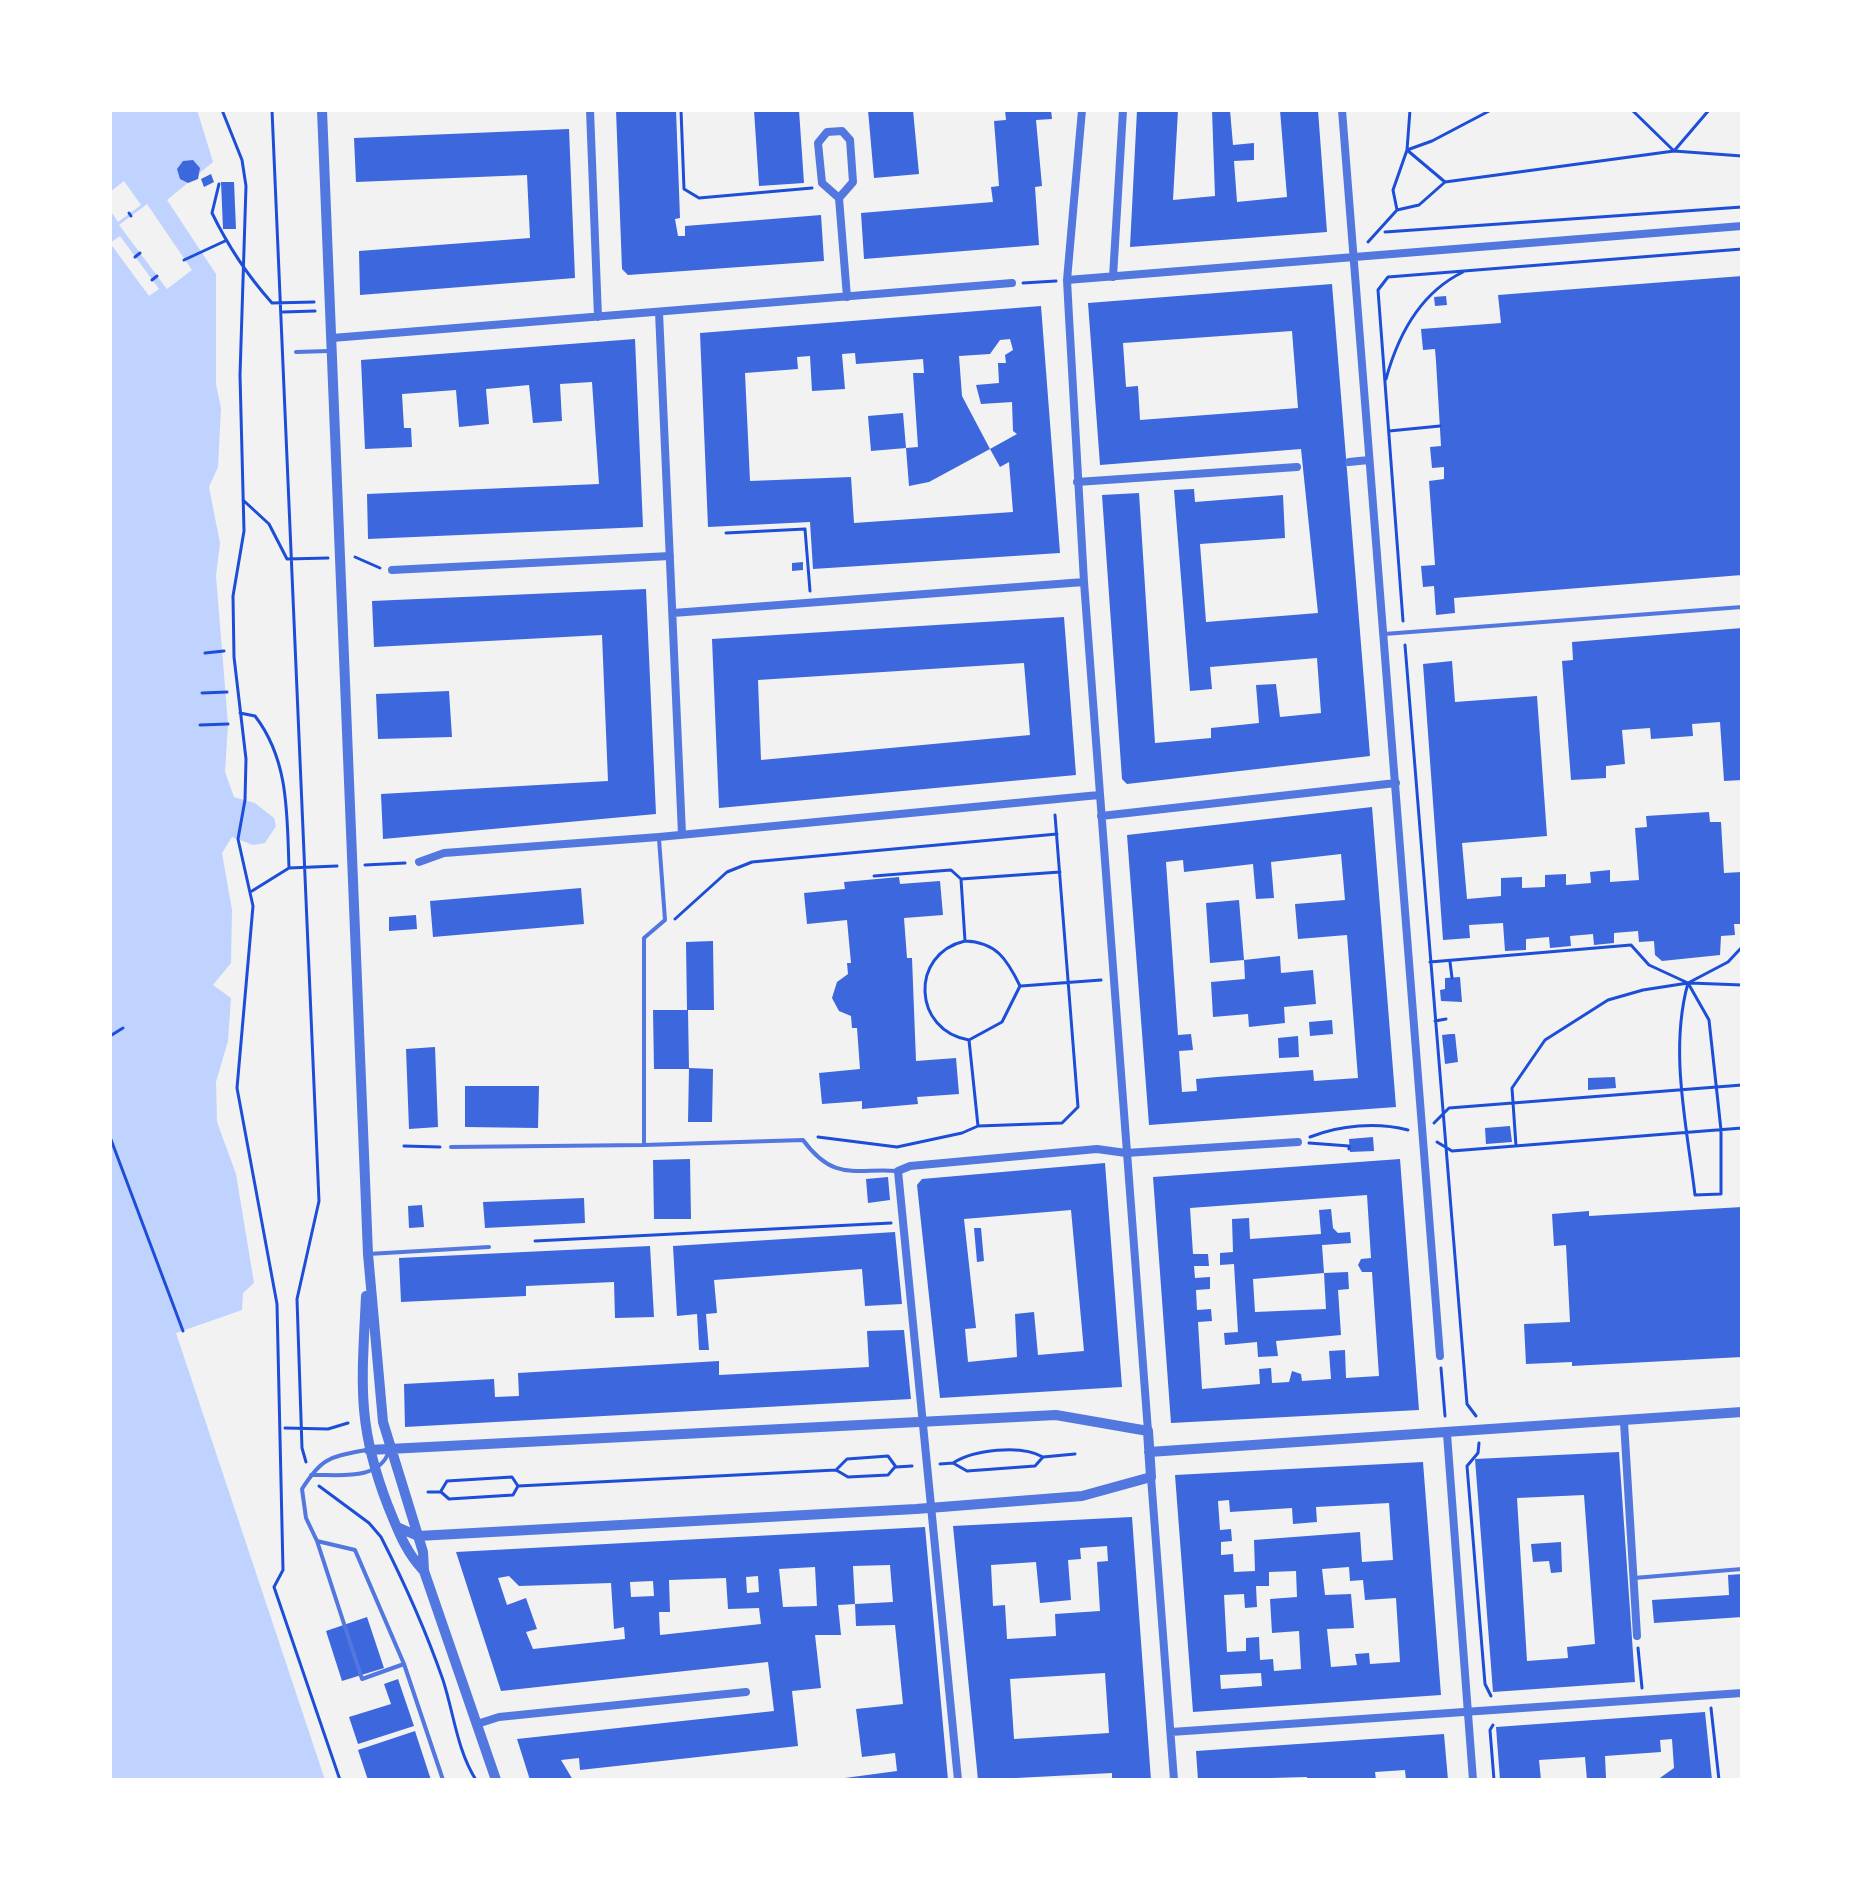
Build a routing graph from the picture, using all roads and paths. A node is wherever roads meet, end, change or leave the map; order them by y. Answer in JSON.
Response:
{"nodes":[{"id":1,"x":222,"y":110,"type":"edge"},
{"id":2,"x":272,"y":110,"type":"edge"},
{"id":3,"x":322,"y":110,"type":"edge"},
{"id":4,"x":590,"y":110,"type":"edge"},
{"id":5,"x":681,"y":110,"type":"edge"},
{"id":6,"x":1082,"y":110,"type":"edge"},
{"id":7,"x":1123,"y":110,"type":"edge"},
{"id":8,"x":1342,"y":110,"type":"edge"},
{"id":9,"x":1410,"y":110,"type":"edge"},
{"id":10,"x":1491,"y":110,"type":"edge"},
{"id":11,"x":1632,"y":110,"type":"edge"},
{"id":12,"x":1709,"y":110,"type":"edge"},
{"id":13,"x":1407,"y":150,"type":"junction"},
{"id":14,"x":1674,"y":151,"type":"junction"},
{"id":15,"x":1742,"y":156,"type":"edge"},
{"id":16,"x":1445,"y":182,"type":"junction"},
{"id":17,"x":822,"y":183,"type":"junction"},
{"id":18,"x":219,"y":184,"type":"dead end"},
{"id":19,"x":839,"y":198,"type":"junction"},
{"id":20,"x":1742,"y":207,"type":"edge"},
{"id":21,"x":1397,"y":210,"type":"junction"},
{"id":22,"x":1742,"y":226,"type":"edge"},
{"id":23,"x":226,"y":241,"type":"junction"},
{"id":24,"x":1742,"y":249,"type":"edge"},
{"id":25,"x":140,"y":253,"type":"dead end"},
{"id":26,"x":1355,"y":256,"type":"junction"},
{"id":27,"x":135,"y":257,"type":"dead end"},
{"id":28,"x":184,"y":260,"type":"dead end"},
{"id":29,"x":244,"y":266,"type":"junction"},
{"id":30,"x":1466,"y":271,"type":"junction"},
{"id":31,"x":157,"y":276,"type":"dead end"},
{"id":32,"x":1113,"y":277,"type":"junction"},
{"id":33,"x":152,"y":280,"type":"dead end"},
{"id":34,"x":1067,"y":280,"type":"junction"},
{"id":35,"x":1012,"y":283,"type":"joint"},
{"id":36,"x":847,"y":297,"type":"junction"},
{"id":37,"x":280,"y":303,"type":"junction"},
{"id":38,"x":331,"y":310,"type":"junction"},
{"id":39,"x":281,"y":312,"type":"junction"},
{"id":40,"x":659,"y":312,"type":"junction"},
{"id":41,"x":598,"y":317,"type":"junction"},
{"id":42,"x":332,"y":338,"type":"junction"},
{"id":43,"x":332,"y":351,"type":"junction"},
{"id":44,"x":296,"y":352,"type":"dead end"},
{"id":45,"x":1385,"y":383,"type":"junction"},
{"id":46,"x":1440,"y":426,"type":"dead end"},
{"id":47,"x":1389,"y":431,"type":"junction"},
{"id":48,"x":1369,"y":460,"type":"junction"},
{"id":49,"x":1349,"y":462,"type":"dead end"},
{"id":50,"x":1297,"y":467,"type":"dead end"},
{"id":51,"x":1077,"y":482,"type":"junction"},
{"id":52,"x":243,"y":500,"type":"junction"},
{"id":53,"x":726,"y":533,"type":"dead end"},
{"id":54,"x":670,"y":556,"type":"junction"},
{"id":55,"x":292,"y":559,"type":"junction"},
{"id":56,"x":392,"y":570,"type":"dead end"},
{"id":57,"x":1084,"y":582,"type":"junction"},
{"id":58,"x":811,"y":603,"type":"junction"},
{"id":59,"x":1742,"y":607,"type":"edge"},
{"id":60,"x":673,"y":613,"type":"junction"},
{"id":61,"x":1404,"y":633,"type":"junction"},
{"id":62,"x":1384,"y":634,"type":"junction"},
{"id":63,"x":224,"y":651,"type":"dead end"},
{"id":64,"x":205,"y":653,"type":"dead end"},
{"id":65,"x":227,"y":692,"type":"dead end"},
{"id":66,"x":202,"y":693,"type":"dead end"},
{"id":67,"x":240,"y":713,"type":"junction"},
{"id":68,"x":228,"y":724,"type":"dead end"},
{"id":69,"x":200,"y":725,"type":"dead end"},
{"id":70,"x":1396,"y":783,"type":"junction"},
{"id":71,"x":1099,"y":795,"type":"junction"},
{"id":72,"x":1054,"y":799,"type":"junction"},
{"id":73,"x":1101,"y":816,"type":"junction"},
{"id":74,"x":682,"y":834,"type":"junction"},
{"id":75,"x":1057,"y":834,"type":"junction"},
{"id":76,"x":659,"y":837,"type":"junction"},
{"id":77,"x":419,"y":862,"type":"dead end"},
{"id":78,"x":303,"y":867,"type":"junction"},
{"id":79,"x":289,"y":868,"type":"junction"},
{"id":80,"x":1060,"y":872,"type":"junction"},
{"id":81,"x":874,"y":876,"type":"dead end"},
{"id":82,"x":961,"y":879,"type":"junction"},
{"id":83,"x":252,"y":891,"type":"junction"},
{"id":84,"x":665,"y":920,"type":"junction"},
{"id":85,"x":965,"y":941,"type":"junction"},
{"id":86,"x":1742,"y":947,"type":"edge"},
{"id":87,"x":1449,"y":960,"type":"junction"},
{"id":88,"x":1430,"y":962,"type":"junction"},
{"id":89,"x":1452,"y":978,"type":"dead end"},
{"id":90,"x":1113,"y":979,"type":"junction"},
{"id":91,"x":1068,"y":982,"type":"junction"},
{"id":92,"x":1688,"y":983,"type":"junction"},
{"id":93,"x":1742,"y":985,"type":"edge"},
{"id":94,"x":1020,"y":986,"type":"junction"},
{"id":95,"x":1446,"y":1019,"type":"dead end"},
{"id":96,"x":1435,"y":1021,"type":"junction"},
{"id":97,"x":123,"y":1028,"type":"dead end"},
{"id":98,"x":110,"y":1036,"type":"edge"},
{"id":99,"x":969,"y":1040,"type":"junction"},
{"id":100,"x":1742,"y":1085,"type":"edge"},
{"id":101,"x":1717,"y":1087,"type":"junction"},
{"id":102,"x":1682,"y":1089,"type":"junction"},
{"id":103,"x":1512,"y":1103,"type":"junction"},
{"id":104,"x":1444,"y":1114,"type":"junction"},
{"id":105,"x":978,"y":1126,"type":"junction"},
{"id":106,"x":1742,"y":1128,"type":"edge"},
{"id":107,"x":1515,"y":1129,"type":"junction"},
{"id":108,"x":1721,"y":1130,"type":"junction"},
{"id":109,"x":1688,"y":1133,"type":"junction"},
{"id":110,"x":1423,"y":1134,"type":"junction"},
{"id":111,"x":1511,"y":1134,"type":"dead end"},
{"id":112,"x":110,"y":1137,"type":"edge"},
{"id":113,"x":803,"y":1140,"type":"junction"},
{"id":114,"x":1298,"y":1142,"type":"junction"},
{"id":115,"x":644,"y":1145,"type":"junction"},
{"id":116,"x":404,"y":1146,"type":"dead end"},
{"id":117,"x":1516,"y":1146,"type":"junction"},
{"id":118,"x":451,"y":1147,"type":"joint"},
{"id":119,"x":1446,"y":1147,"type":"junction"},
{"id":120,"x":1349,"y":1149,"type":"dead end"},
{"id":121,"x":1126,"y":1153,"type":"junction"},
{"id":122,"x":898,"y":1171,"type":"junction"},
{"id":123,"x":903,"y":1222,"type":"junction"},
{"id":124,"x":535,"y":1241,"type":"dead end"},
{"id":125,"x":489,"y":1247,"type":"dead end"},
{"id":126,"x":368,"y":1254,"type":"junction"},
{"id":127,"x":183,"y":1331,"type":"dead end"},
{"id":128,"x":1440,"y":1356,"type":"joint"},
{"id":129,"x":1742,"y":1412,"type":"edge"},
{"id":130,"x":924,"y":1419,"type":"junction"},
{"id":131,"x":1624,"y":1422,"type":"junction"},
{"id":132,"x":348,"y":1423,"type":"dead end"},
{"id":133,"x":285,"y":1428,"type":"dead end"},
{"id":134,"x":302,"y":1429,"type":"junction"},
{"id":135,"x":1148,"y":1431,"type":"junction"},
{"id":136,"x":1479,"y":1432,"type":"junction"},
{"id":137,"x":1447,"y":1434,"type":"junction"},
{"id":138,"x":390,"y":1447,"type":"junction"},
{"id":139,"x":369,"y":1450,"type":"junction"},
{"id":140,"x":1149,"y":1452,"type":"junction"},
{"id":141,"x":1075,"y":1454,"type":"dead end"},
{"id":142,"x":1043,"y":1457,"type":"junction"},
{"id":143,"x":953,"y":1463,"type":"junction"},
{"id":144,"x":928,"y":1465,"type":"junction"},
{"id":145,"x":896,"y":1467,"type":"junction"},
{"id":146,"x":836,"y":1470,"type":"junction"},
{"id":147,"x":375,"y":1471,"type":"junction"},
{"id":148,"x":311,"y":1475,"type":"junction"},
{"id":149,"x":1151,"y":1477,"type":"junction"},
{"id":150,"x":518,"y":1486,"type":"junction"},
{"id":151,"x":428,"y":1492,"type":"dead end"},
{"id":152,"x":441,"y":1492,"type":"junction"},
{"id":153,"x":933,"y":1508,"type":"junction"},
{"id":154,"x":397,"y":1527,"type":"junction"},
{"id":155,"x":418,"y":1536,"type":"junction"},
{"id":156,"x":317,"y":1541,"type":"junction"},
{"id":157,"x":1742,"y":1569,"type":"edge"},
{"id":158,"x":424,"y":1571,"type":"junction"},
{"id":159,"x":1634,"y":1578,"type":"junction"},
{"id":160,"x":1637,"y":1636,"type":"joint"},
{"id":161,"x":404,"y":1664,"type":"junction"},
{"id":162,"x":1641,"y":1682,"type":"dead end"},
{"id":163,"x":746,"y":1692,"type":"dead end"},
{"id":164,"x":1742,"y":1693,"type":"edge"},
{"id":165,"x":1495,"y":1711,"type":"junction"},
{"id":166,"x":1468,"y":1713,"type":"junction"},
{"id":167,"x":1713,"y":1723,"type":"dead end"},
{"id":168,"x":477,"y":1724,"type":"junction"},
{"id":169,"x":1171,"y":1732,"type":"junction"},
{"id":170,"x":340,"y":1780,"type":"edge"},
{"id":171,"x":443,"y":1780,"type":"edge"},
{"id":172,"x":476,"y":1780,"type":"edge"},
{"id":173,"x":496,"y":1780,"type":"edge"},
{"id":174,"x":958,"y":1780,"type":"edge"},
{"id":175,"x":1174,"y":1780,"type":"edge"},
{"id":176,"x":1473,"y":1780,"type":"edge"},
{"id":177,"x":1494,"y":1780,"type":"edge"},
{"id":178,"x":1719,"y":1780,"type":"edge"}],
"edges":[{"from":1,"to":29,"type":"path"},
{"from":2,"to":37,"type":"path"},
{"from":3,"to":38,"type":"street"},
{"from":4,"to":41,"type":"street"},
{"from":5,"to":17,"type":"path"},
{"from":6,"to":34,"type":"street"},
{"from":7,"to":32,"type":"street"},
{"from":8,"to":26,"type":"street"},
{"from":9,"to":13,"type":"path"},
{"from":10,"to":13,"type":"path"},
{"from":11,"to":14,"type":"path"},
{"from":12,"to":14,"type":"path"},
{"from":13,"to":16,"type":"path"},
{"from":13,"to":21,"type":"path"},
{"from":14,"to":15,"type":"path"},
{"from":14,"to":16,"type":"path"},
{"from":16,"to":21,"type":"path"},
{"from":17,"to":19,"type":"street"},
{"from":17,"to":19,"type":"street"},
{"from":18,"to":23,"type":"path"},
{"from":19,"to":36,"type":"street"},
{"from":20,"to":21,"type":"path"},
{"from":22,"to":26,"type":"street"},
{"from":23,"to":28,"type":"path"},
{"from":23,"to":29,"type":"path"},
{"from":24,"to":30,"type":"path"},
{"from":25,"to":27,"type":"path"},
{"from":26,"to":32,"type":"street"},
{"from":26,"to":48,"type":"street"},
{"from":29,"to":37,"type":"path"},
{"from":29,"to":52,"type":"path"},
{"from":30,"to":45,"type":"path"},
{"from":30,"to":45,"type":"path"},
{"from":31,"to":33,"type":"path"},
{"from":32,"to":34,"type":"street"},
{"from":34,"to":35,"type":"path"},
{"from":34,"to":51,"type":"street"},
{"from":35,"to":36,"type":"street"},
{"from":36,"to":40,"type":"street"},
{"from":37,"to":39,"type":"path"},
{"from":38,"to":39,"type":"path"},
{"from":38,"to":42,"type":"street"},
{"from":39,"to":55,"type":"path"},
{"from":40,"to":41,"type":"street"},
{"from":40,"to":54,"type":"street"},
{"from":41,"to":42,"type":"street"},
{"from":42,"to":43,"type":"street"},
{"from":43,"to":44,"type":"lane"},
{"from":43,"to":126,"type":"street"},
{"from":45,"to":47,"type":"path"},
{"from":46,"to":47,"type":"path"},
{"from":47,"to":61,"type":"path"},
{"from":48,"to":49,"type":"street"},
{"from":48,"to":62,"type":"street"},
{"from":50,"to":51,"type":"street"},
{"from":51,"to":57,"type":"street"},
{"from":52,"to":55,"type":"path"},
{"from":52,"to":67,"type":"path"},
{"from":53,"to":58,"type":"path"},
{"from":54,"to":56,"type":"street"},
{"from":54,"to":60,"type":"street"},
{"from":55,"to":78,"type":"path"},
{"from":57,"to":58,"type":"street"},
{"from":57,"to":71,"type":"street"},
{"from":58,"to":60,"type":"street"},
{"from":59,"to":61,"type":"lane"},
{"from":60,"to":74,"type":"street"},
{"from":61,"to":62,"type":"lane"},
{"from":61,"to":88,"type":"path"},
{"from":62,"to":70,"type":"street"},
{"from":63,"to":64,"type":"path"},
{"from":65,"to":66,"type":"path"},
{"from":67,"to":79,"type":"path"},
{"from":67,"to":83,"type":"path"},
{"from":68,"to":69,"type":"path"},
{"from":70,"to":73,"type":"street"},
{"from":70,"to":110,"type":"street"},
{"from":71,"to":72,"type":"street"},
{"from":71,"to":73,"type":"street"},
{"from":72,"to":74,"type":"street"},
{"from":72,"to":75,"type":"path"},
{"from":73,"to":90,"type":"street"},
{"from":74,"to":76,"type":"street"},
{"from":75,"to":80,"type":"path"},
{"from":75,"to":84,"type":"path"},
{"from":76,"to":77,"type":"street"},
{"from":76,"to":84,"type":"lane"},
{"from":78,"to":79,"type":"path"},
{"from":78,"to":134,"type":"path"},
{"from":79,"to":83,"type":"path"},
{"from":80,"to":82,"type":"path"},
{"from":80,"to":91,"type":"path"},
{"from":81,"to":82,"type":"path"},
{"from":82,"to":85,"type":"path"},
{"from":83,"to":170,"type":"path"},
{"from":84,"to":115,"type":"lane"},
{"from":85,"to":94,"type":"path"},
{"from":85,"to":99,"type":"path"},
{"from":86,"to":92,"type":"path"},
{"from":87,"to":88,"type":"path"},
{"from":87,"to":89,"type":"path"},
{"from":87,"to":92,"type":"path"},
{"from":88,"to":96,"type":"path"},
{"from":90,"to":91,"type":"path"},
{"from":90,"to":121,"type":"street"},
{"from":91,"to":94,"type":"path"},
{"from":91,"to":105,"type":"path"},
{"from":92,"to":93,"type":"path"},
{"from":92,"to":101,"type":"path"},
{"from":92,"to":102,"type":"path"},
{"from":92,"to":103,"type":"path"},
{"from":94,"to":99,"type":"path"},
{"from":95,"to":96,"type":"path"},
{"from":96,"to":104,"type":"path"},
{"from":97,"to":98,"type":"path"},
{"from":99,"to":105,"type":"path"},
{"from":100,"to":101,"type":"path"},
{"from":101,"to":102,"type":"path"},
{"from":101,"to":108,"type":"path"},
{"from":102,"to":103,"type":"path"},
{"from":102,"to":109,"type":"path"},
{"from":103,"to":104,"type":"path"},
{"from":103,"to":107,"type":"path"},
{"from":104,"to":110,"type":"path"},
{"from":104,"to":119,"type":"path"},
{"from":105,"to":113,"type":"path"},
{"from":106,"to":108,"type":"path"},
{"from":107,"to":111,"type":"path"},
{"from":107,"to":117,"type":"path"},
{"from":108,"to":109,"type":"path"},
{"from":108,"to":109,"type":"path"},
{"from":109,"to":117,"type":"path"},
{"from":110,"to":114,"type":"path"},
{"from":110,"to":119,"type":"path"},
{"from":110,"to":128,"type":"street"},
{"from":112,"to":127,"type":"path"},
{"from":113,"to":115,"type":"lane"},
{"from":113,"to":122,"type":"lane"},
{"from":114,"to":120,"type":"path"},
{"from":114,"to":121,"type":"street"},
{"from":115,"to":118,"type":"lane"},
{"from":116,"to":118,"type":"path"},
{"from":117,"to":119,"type":"path"},
{"from":119,"to":136,"type":"path"},
{"from":121,"to":122,"type":"street"},
{"from":121,"to":135,"type":"street"},
{"from":122,"to":123,"type":"street"},
{"from":123,"to":124,"type":"path"},
{"from":123,"to":130,"type":"street"},
{"from":125,"to":126,"type":"lane"},
{"from":126,"to":138,"type":"street"},
{"from":126,"to":139,"type":"street"},
{"from":128,"to":137,"type":"path"},
{"from":129,"to":131,"type":"street"},
{"from":130,"to":135,"type":"street"},
{"from":130,"to":138,"type":"street"},
{"from":130,"to":144,"type":"street"},
{"from":131,"to":136,"type":"street"},
{"from":131,"to":159,"type":"street"},
{"from":132,"to":134,"type":"path"},
{"from":133,"to":134,"type":"path"},
{"from":134,"to":148,"type":"path"},
{"from":135,"to":140,"type":"street"},
{"from":136,"to":137,"type":"street"},
{"from":136,"to":165,"type":"path"},
{"from":137,"to":140,"type":"street"},
{"from":137,"to":166,"type":"street"},
{"from":138,"to":139,"type":"street"},
{"from":138,"to":147,"type":"lane"},
{"from":138,"to":155,"type":"street"},
{"from":139,"to":147,"type":"street"},
{"from":139,"to":148,"type":"lane"},
{"from":140,"to":149,"type":"street"},
{"from":141,"to":142,"type":"path"},
{"from":142,"to":143,"type":"path"},
{"from":142,"to":143,"type":"path"},
{"from":143,"to":144,"type":"path"},
{"from":144,"to":145,"type":"path"},
{"from":144,"to":153,"type":"street"},
{"from":145,"to":146,"type":"path"},
{"from":145,"to":146,"type":"path"},
{"from":146,"to":150,"type":"path"},
{"from":147,"to":148,"type":"lane"},
{"from":147,"to":154,"type":"street"},
{"from":148,"to":156,"type":"lane"},
{"from":148,"to":172,"type":"path"},
{"from":149,"to":153,"type":"street"},
{"from":149,"to":169,"type":"street"},
{"from":150,"to":152,"type":"path"},
{"from":150,"to":152,"type":"path"},
{"from":151,"to":152,"type":"path"},
{"from":153,"to":155,"type":"street"},
{"from":153,"to":174,"type":"street"},
{"from":154,"to":155,"type":"street"},
{"from":154,"to":158,"type":"street"},
{"from":155,"to":158,"type":"street"},
{"from":156,"to":161,"type":"lane"},
{"from":156,"to":161,"type":"lane"},
{"from":157,"to":159,"type":"lane"},
{"from":158,"to":168,"type":"street"},
{"from":159,"to":160,"type":"street"},
{"from":160,"to":162,"type":"path"},
{"from":161,"to":171,"type":"lane"},
{"from":163,"to":168,"type":"street"},
{"from":164,"to":165,"type":"street"},
{"from":165,"to":166,"type":"street"},
{"from":165,"to":177,"type":"path"},
{"from":166,"to":169,"type":"street"},
{"from":166,"to":176,"type":"street"},
{"from":167,"to":178,"type":"path"},
{"from":168,"to":173,"type":"street"},
{"from":169,"to":175,"type":"street"}]}
